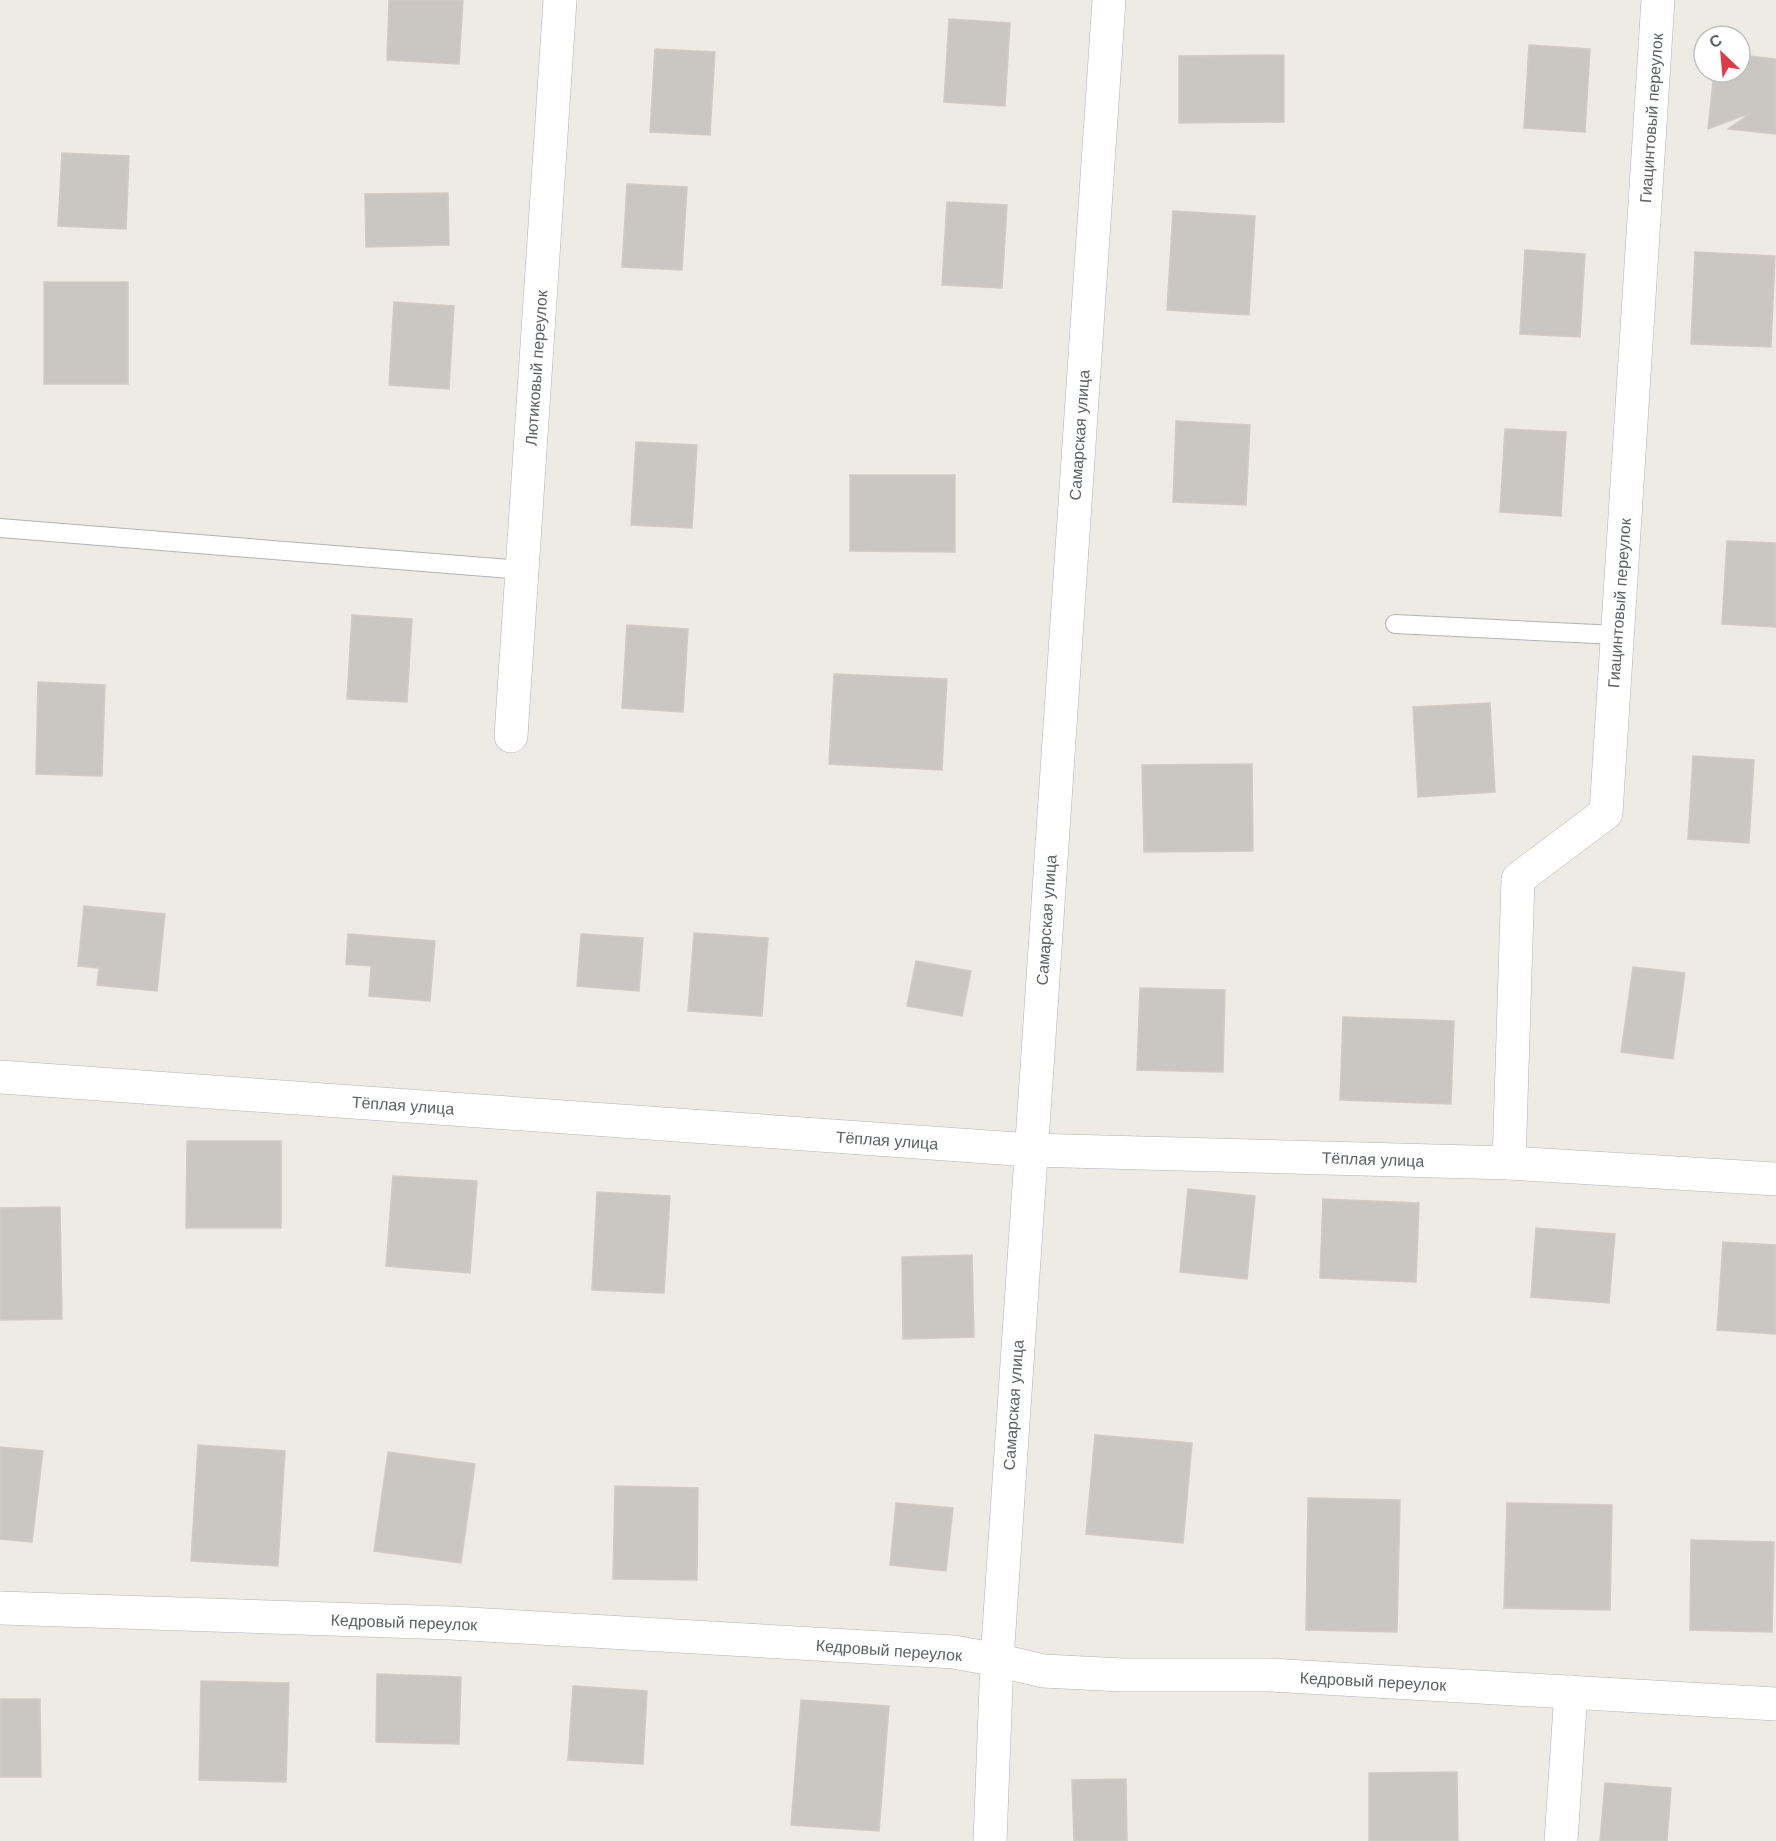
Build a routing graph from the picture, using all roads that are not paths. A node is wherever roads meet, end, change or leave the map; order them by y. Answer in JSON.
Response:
{"nodes":[{"id":1,"x":560,"y":0,"type":"edge"},
{"id":2,"x":1109,"y":0,"type":"edge"},
{"id":3,"x":1659,"y":0,"type":"edge"},
{"id":4,"x":0,"y":528,"type":"edge"},
{"id":5,"x":522,"y":570,"type":"junction"},
{"id":6,"x":1395,"y":624,"type":"dead end"},
{"id":7,"x":1617,"y":635,"type":"junction"},
{"id":8,"x":511,"y":736,"type":"dead end"},
{"id":9,"x":0,"y":1077,"type":"edge"},
{"id":10,"x":1030,"y":1150,"type":"junction"},
{"id":11,"x":1509,"y":1163,"type":"junction"},
{"id":12,"x":1776,"y":1179,"type":"edge"},
{"id":13,"x":0,"y":1608,"type":"edge"},
{"id":14,"x":997,"y":1660,"type":"junction"},
{"id":15,"x":1571,"y":1692,"type":"junction"},
{"id":16,"x":1776,"y":1704,"type":"edge"},
{"id":17,"x":990,"y":1841,"type":"edge"},
{"id":18,"x":1561,"y":1841,"type":"edge"}],
"edges":[{"from":1,"to":5,"type":"street","name":"Лютиковый переулок"},
{"from":2,"to":10,"type":"street","name":"Самарская улица"},
{"from":3,"to":7,"type":"street","name":"Гиацинтовый переулок"},
{"from":4,"to":5,"type":"lane"},
{"from":5,"to":8,"type":"street","name":"Лютиковый переулок"},
{"from":6,"to":7,"type":"lane"},
{"from":7,"to":11,"type":"street","name":"Гиацинтовый переулок"},
{"from":9,"to":10,"type":"street","name":"Тёплая улица"},
{"from":10,"to":11,"type":"street","name":"Тёплая улица"},
{"from":10,"to":14,"type":"street","name":"Самарская улица"},
{"from":11,"to":12,"type":"street","name":"Тёплая улица"},
{"from":13,"to":14,"type":"street","name":"Кедровый переулок"},
{"from":14,"to":15,"type":"street","name":"Кедровый переулок"},
{"from":14,"to":17,"type":"street","name":"Самарская улица"},
{"from":15,"to":16,"type":"street","name":"Кедровый переулок"},
{"from":15,"to":18,"type":"street"}]}
